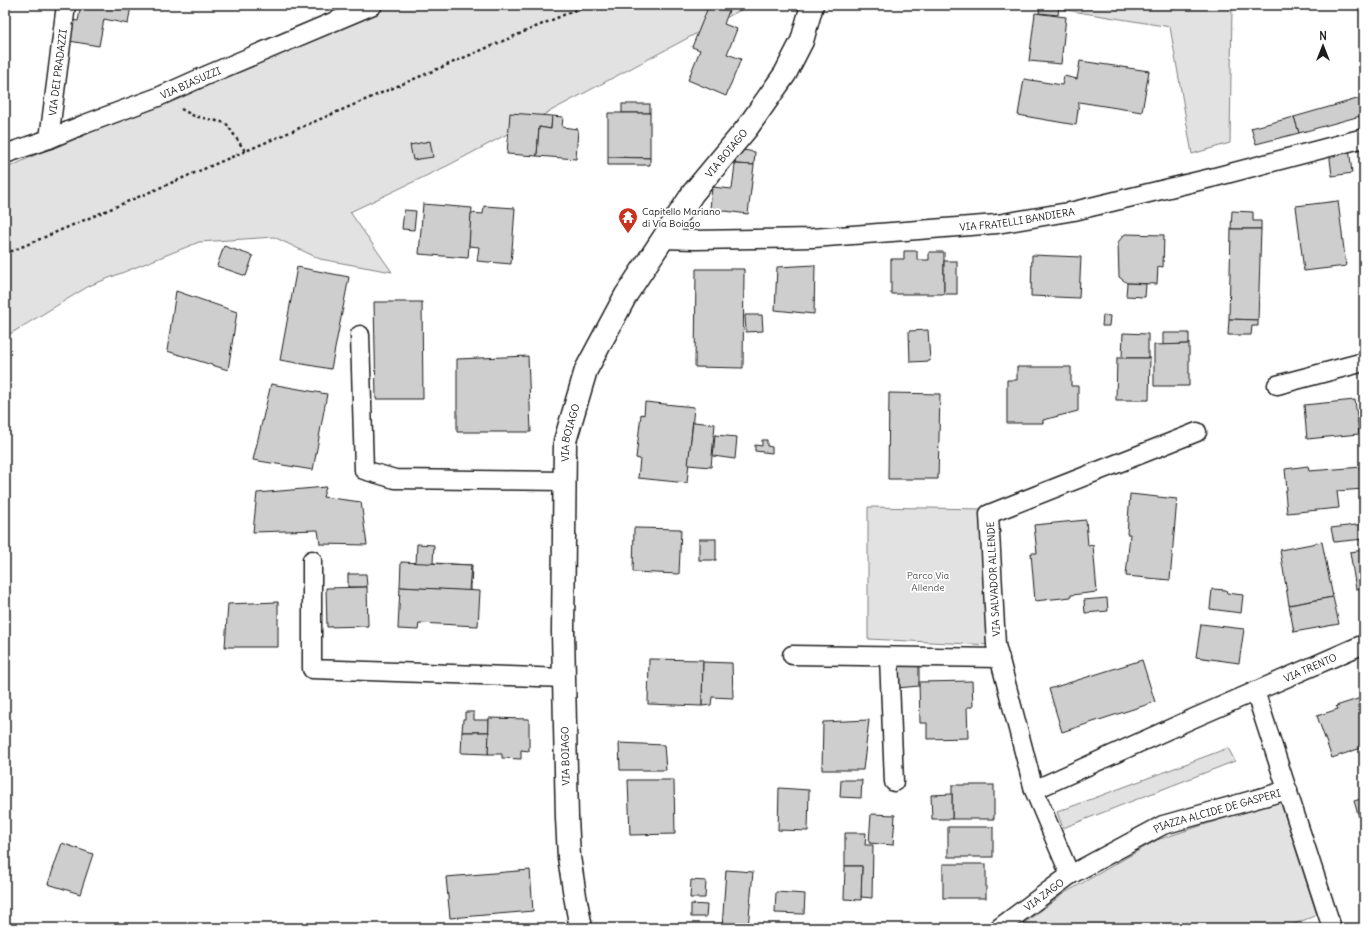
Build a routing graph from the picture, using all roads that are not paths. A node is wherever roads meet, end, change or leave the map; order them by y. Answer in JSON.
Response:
{"nodes":[{"id":1,"x":66,"y":5,"type":"edge"},
{"id":2,"x":373,"y":5,"type":"edge"},
{"id":3,"x":812,"y":5,"type":"edge"},
{"id":4,"x":1364,"y":138,"type":"edge"},
{"id":5,"x":49,"y":139,"type":"junction"},
{"id":6,"x":5,"y":154,"type":"edge"},
{"id":7,"x":661,"y":239,"type":"junction"},
{"id":8,"x":360,"y":335,"type":"dead end"},
{"id":9,"x":1364,"y":362,"type":"edge"},
{"id":10,"x":1277,"y":385,"type":"dead end"},
{"id":11,"x":1197,"y":432,"type":"dead end"},
{"id":12,"x":564,"y":481,"type":"junction"},
{"id":13,"x":312,"y":560,"type":"dead end"},
{"id":14,"x":1364,"y":644,"type":"edge"},
{"id":15,"x":792,"y":655,"type":"dead end"},
{"id":16,"x":889,"y":657,"type":"junction"},
{"id":17,"x":1000,"y":658,"type":"junction"},
{"id":18,"x":564,"y":678,"type":"junction"},
{"id":19,"x":1255,"y":691,"type":"junction"},
{"id":20,"x":894,"y":782,"type":"dead end"},
{"id":21,"x":1034,"y":790,"type":"junction"},
{"id":22,"x":1288,"y":790,"type":"junction"},
{"id":23,"x":1070,"y":875,"type":"junction"},
{"id":24,"x":581,"y":928,"type":"edge"},
{"id":25,"x":999,"y":928,"type":"edge"},
{"id":26,"x":1332,"y":928,"type":"edge"}],
"edges":[{"from":1,"to":5,"type":"street","name":"VIA DEI PRADAZZI"},
{"from":2,"to":5,"type":"street","name":"VIA BIASUZZI"},
{"from":3,"to":7,"type":"street","name":"VIA BOIAGO"},
{"from":4,"to":7,"type":"street","name":"VIA FRATELLI BANDIERA"},
{"from":5,"to":6,"type":"street","name":"VIA BIASUZZI"},
{"from":7,"to":12,"type":"street","name":"VIA BOIAGO"},
{"from":8,"to":12,"type":"street"},
{"from":9,"to":10,"type":"street"},
{"from":11,"to":17,"type":"street","name":"VIA SALVADOR ALLENDE"},
{"from":12,"to":18,"type":"street","name":"VIA BOIAGO"},
{"from":13,"to":18,"type":"street"},
{"from":14,"to":19,"type":"street","name":"VIA TRENTO"},
{"from":15,"to":16,"type":"street"},
{"from":16,"to":17,"type":"street"},
{"from":16,"to":20,"type":"street"},
{"from":17,"to":21,"type":"street","name":"VIA SALVADOR ALLENDE"},
{"from":18,"to":24,"type":"street","name":"VIA BOIAGO"},
{"from":19,"to":21,"type":"street"},
{"from":19,"to":22,"type":"street","name":"PIAZZA ALCIDE DE GASPERI"},
{"from":21,"to":23,"type":"street"},
{"from":22,"to":23,"type":"street","name":"PIAZZA ALCIDE DE GASPERI"},
{"from":22,"to":26,"type":"street"},
{"from":23,"to":25,"type":"street","name":"VIA ZAGO"}]}
